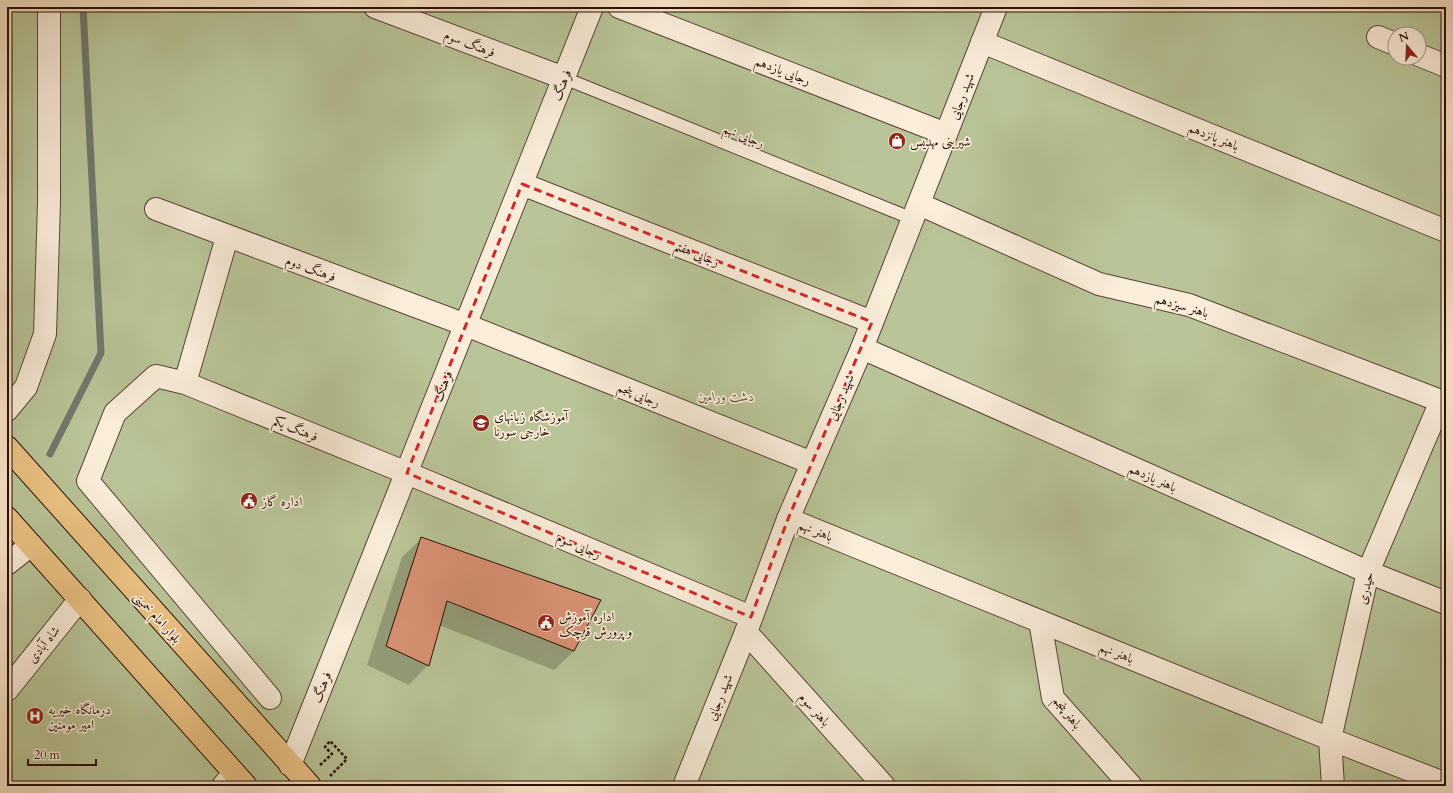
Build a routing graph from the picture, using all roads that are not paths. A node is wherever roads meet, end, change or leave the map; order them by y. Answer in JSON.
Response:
{"nodes":[{"id":1,"x":48,"y":7,"type":"edge"},
{"id":2,"x":376,"y":7,"type":"edge"},
{"id":3,"x":592,"y":7,"type":"edge"},
{"id":4,"x":619,"y":7,"type":"edge"},
{"id":5,"x":996,"y":7,"type":"edge"},
{"id":6,"x":982,"y":42,"type":"junction"},
{"id":7,"x":1427,"y":58,"type":"edge"},
{"id":8,"x":1446,"y":66,"type":"edge"},
{"id":9,"x":564,"y":78,"type":"junction"},
{"id":10,"x":946,"y":134,"type":"junction"},
{"id":11,"x":522,"y":184,"type":"junction"},
{"id":12,"x":156,"y":209,"type":"dead end"},
{"id":13,"x":916,"y":211,"type":"junction"},
{"id":14,"x":1446,"y":231,"type":"edge"},
{"id":15,"x":227,"y":237,"type":"junction"},
{"id":16,"x":872,"y":322,"type":"junction"},
{"id":17,"x":466,"y":325,"type":"junction"},
{"id":18,"x":862,"y":348,"type":"junction"},
{"id":19,"x":185,"y":383,"type":"junction"},
{"id":20,"x":1443,"y":402,"type":"edge"},
{"id":21,"x":7,"y":410,"type":"edge"},
{"id":22,"x":7,"y":447,"type":"edge"},
{"id":23,"x":812,"y":463,"type":"junction"},
{"id":24,"x":407,"y":473,"type":"junction"},
{"id":25,"x":7,"y":518,"type":"edge"},
{"id":26,"x":788,"y":518,"type":"junction"},
{"id":27,"x":32,"y":545,"type":"junction"},
{"id":28,"x":7,"y":564,"type":"edge"},
{"id":29,"x":1368,"y":572,"type":"junction"},
{"id":30,"x":80,"y":599,"type":"junction"},
{"id":31,"x":1446,"y":603,"type":"edge"},
{"id":32,"x":1040,"y":621,"type":"junction"},
{"id":33,"x":748,"y":625,"type":"junction"},
{"id":34,"x":7,"y":690,"type":"edge"},
{"id":35,"x":270,"y":698,"type":"dead end"},
{"id":36,"x":1330,"y":739,"type":"junction"},
{"id":37,"x":290,"y":765,"type":"junction"},
{"id":38,"x":234,"y":782,"type":"edge"},
{"id":39,"x":318,"y":783,"type":"edge"},
{"id":40,"x":1446,"y":784,"type":"edge"},
{"id":41,"x":684,"y":786,"type":"edge"},
{"id":42,"x":884,"y":786,"type":"edge"},
{"id":43,"x":1132,"y":786,"type":"edge"},
{"id":44,"x":1333,"y":786,"type":"edge"}],
"edges":[{"from":1,"to":21,"type":"street"},
{"from":2,"to":9,"type":"street","name":"فرهنگ سوم"},
{"from":3,"to":9,"type":"street","name":"فرهنگ"},
{"from":4,"to":10,"type":"street","name":"رجایی یازدهم"},
{"from":5,"to":6,"type":"street","name":"شهید رجایی"},
{"from":6,"to":10,"type":"street","name":"شهید رجایی"},
{"from":6,"to":14,"type":"street","name":"باهنر پانزدهم"},
{"from":7,"to":8,"type":"street"},
{"from":9,"to":11,"type":"street","name":"فرهنگ"},
{"from":9,"to":13,"type":"lane","name":"رجایی نهم"},
{"from":10,"to":13,"type":"street","name":"شهید رجایی"},
{"from":11,"to":16,"type":"street","name":"رجایی هفتم"},
{"from":11,"to":17,"type":"street","name":"فرهنگ"},
{"from":12,"to":15,"type":"street","name":"فرهنگ دوم"},
{"from":13,"to":16,"type":"street","name":"شهید رجایی"},
{"from":13,"to":20,"type":"street","name":"باهنر سیزدهم"},
{"from":15,"to":17,"type":"street","name":"فرهنگ دوم"},
{"from":15,"to":19,"type":"street"},
{"from":16,"to":18,"type":"street","name":"شهید رجایی"},
{"from":17,"to":23,"type":"street","name":"رجایی پنجم"},
{"from":17,"to":24,"type":"street","name":"فرهنگ"},
{"from":18,"to":23,"type":"street","name":"شهید رجایی"},
{"from":18,"to":29,"type":"street","name":"باهنر یازدهم"},
{"from":19,"to":24,"type":"street","name":"فرهنگ یکم"},
{"from":19,"to":35,"type":"street","name":"فرهنگ یکم"},
{"from":20,"to":29,"type":"street","name":"حیدری"},
{"from":22,"to":37,"type":"main road","name":"بلوار امام خمینی"},
{"from":23,"to":26,"type":"street","name":"شهید رجایی"},
{"from":24,"to":33,"type":"street","name":"رجایی سوم"},
{"from":24,"to":37,"type":"street","name":"فرهنگ"},
{"from":25,"to":27,"type":"main road"},
{"from":26,"to":32,"type":"street","name":"باهنر نهم"},
{"from":26,"to":33,"type":"street","name":"شهید رجایی"},
{"from":27,"to":28,"type":"street"},
{"from":27,"to":30,"type":"main road"},
{"from":29,"to":31,"type":"street","name":"باهنر یازدهم"},
{"from":29,"to":36,"type":"street","name":"حیدری"},
{"from":30,"to":34,"type":"street","name":"شاه آبادی"},
{"from":30,"to":38,"type":"main road"},
{"from":32,"to":36,"type":"street","name":"باهنر نهم"},
{"from":32,"to":43,"type":"street","name":"باهنر پنجم"},
{"from":33,"to":41,"type":"street","name":"شهید رجایی"},
{"from":33,"to":42,"type":"street","name":"باهنر سوم"},
{"from":36,"to":40,"type":"street","name":"باهنر نهم"},
{"from":36,"to":44,"type":"street","name":"حیدری"},
{"from":37,"to":39,"type":"main road","name":"بلوار امام خمینی"}]}
